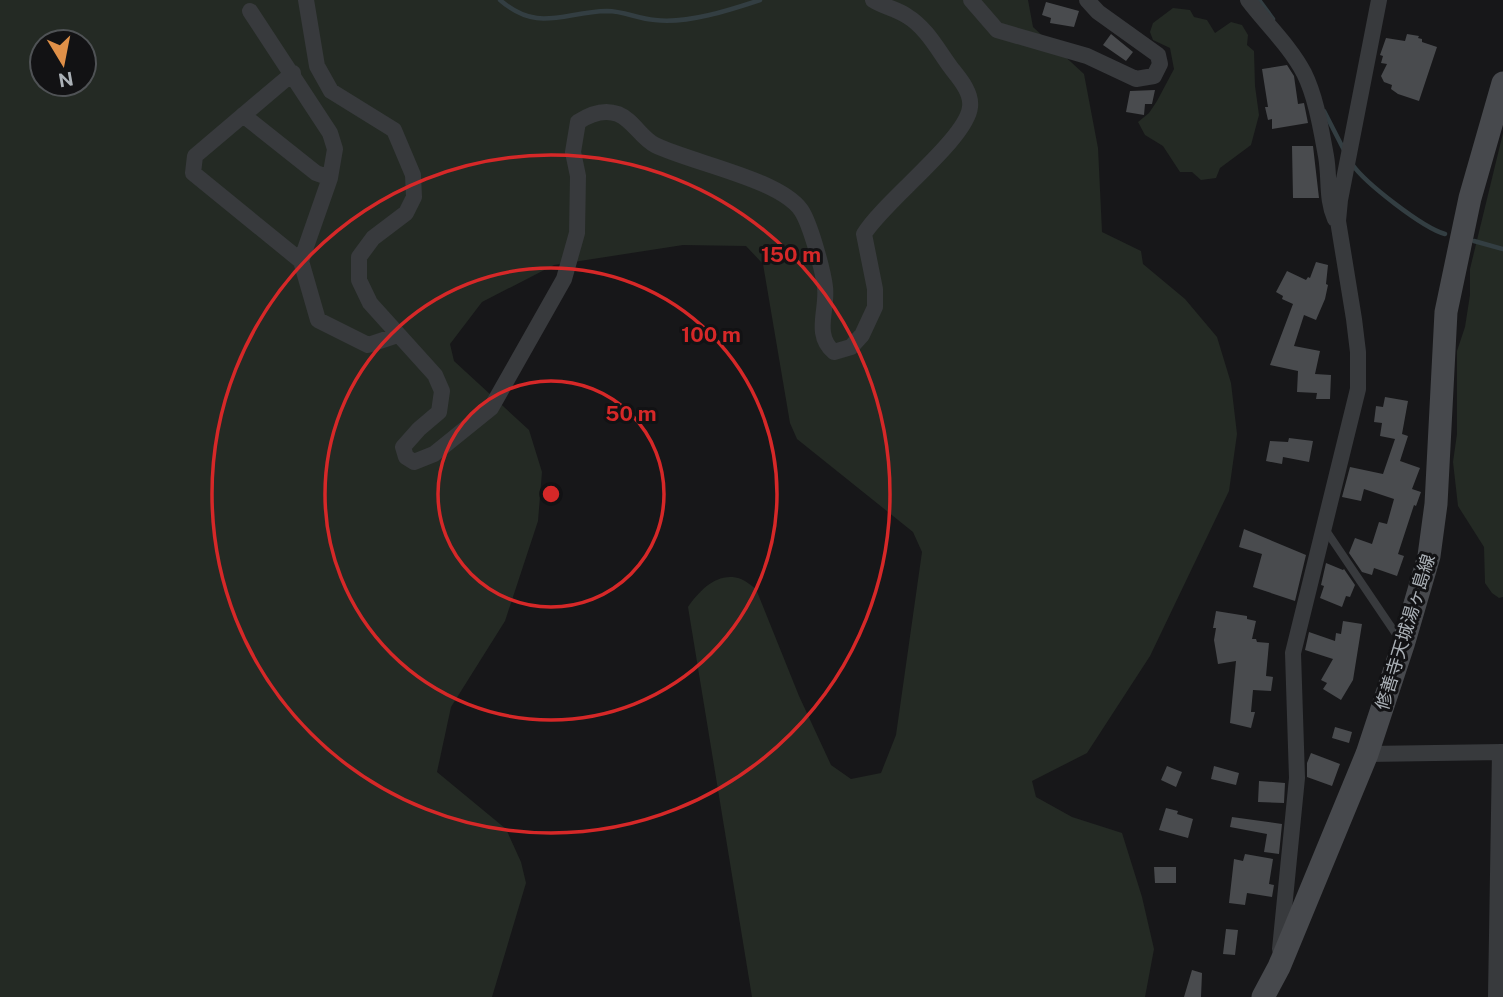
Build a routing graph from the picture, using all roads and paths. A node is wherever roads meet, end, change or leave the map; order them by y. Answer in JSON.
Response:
{"nodes":[{"id":1,"x":306,"y":0,"type":"edge"},
{"id":2,"x":873,"y":0,"type":"edge"},
{"id":3,"x":971,"y":0,"type":"edge"},
{"id":4,"x":1087,"y":0,"type":"edge"},
{"id":5,"x":1248,"y":0,"type":"edge"},
{"id":6,"x":1379,"y":0,"type":"edge"},
{"id":7,"x":250,"y":11,"type":"dead end"},
{"id":8,"x":293,"y":73,"type":"junction"},
{"id":9,"x":1503,"y":83,"type":"edge"},
{"id":10,"x":243,"y":115,"type":"junction"},
{"id":11,"x":330,"y":177,"type":"junction"},
{"id":12,"x":1339,"y":228,"type":"junction"},
{"id":13,"x":300,"y":261,"type":"junction"},
{"id":14,"x":398,"y":335,"type":"junction"},
{"id":15,"x":1324,"y":528,"type":"junction"},
{"id":16,"x":1403,"y":645,"type":"junction"},
{"id":17,"x":1501,"y":752,"type":"edge"},
{"id":18,"x":1367,"y":754,"type":"junction"},
{"id":19,"x":1279,"y":967,"type":"junction"},
{"id":20,"x":1263,"y":997,"type":"edge"},
{"id":21,"x":1496,"y":997,"type":"edge"}],
"edges":[{"from":1,"to":14,"type":"street"},
{"from":2,"to":14,"type":"street"},
{"from":3,"to":4,"type":"street"},
{"from":5,"to":12,"type":"street"},
{"from":6,"to":12,"type":"street"},
{"from":7,"to":8,"type":"street"},
{"from":8,"to":10,"type":"street"},
{"from":8,"to":11,"type":"street"},
{"from":9,"to":16,"type":"main road","name":"修善寺天城湯ヶ島線"},
{"from":10,"to":11,"type":"street"},
{"from":10,"to":13,"type":"street"},
{"from":11,"to":13,"type":"street"},
{"from":12,"to":15,"type":"street"},
{"from":13,"to":14,"type":"street"},
{"from":15,"to":16,"type":"lane"},
{"from":15,"to":19,"type":"street"},
{"from":16,"to":18,"type":"main road","name":"修善寺天城湯ヶ島線"},
{"from":17,"to":18,"type":"street"},
{"from":17,"to":21,"type":"street"},
{"from":18,"to":19,"type":"main road","name":"修善寺天城湯ヶ島線"},
{"from":19,"to":20,"type":"main road","name":"修善寺天城湯ヶ島線"}]}
